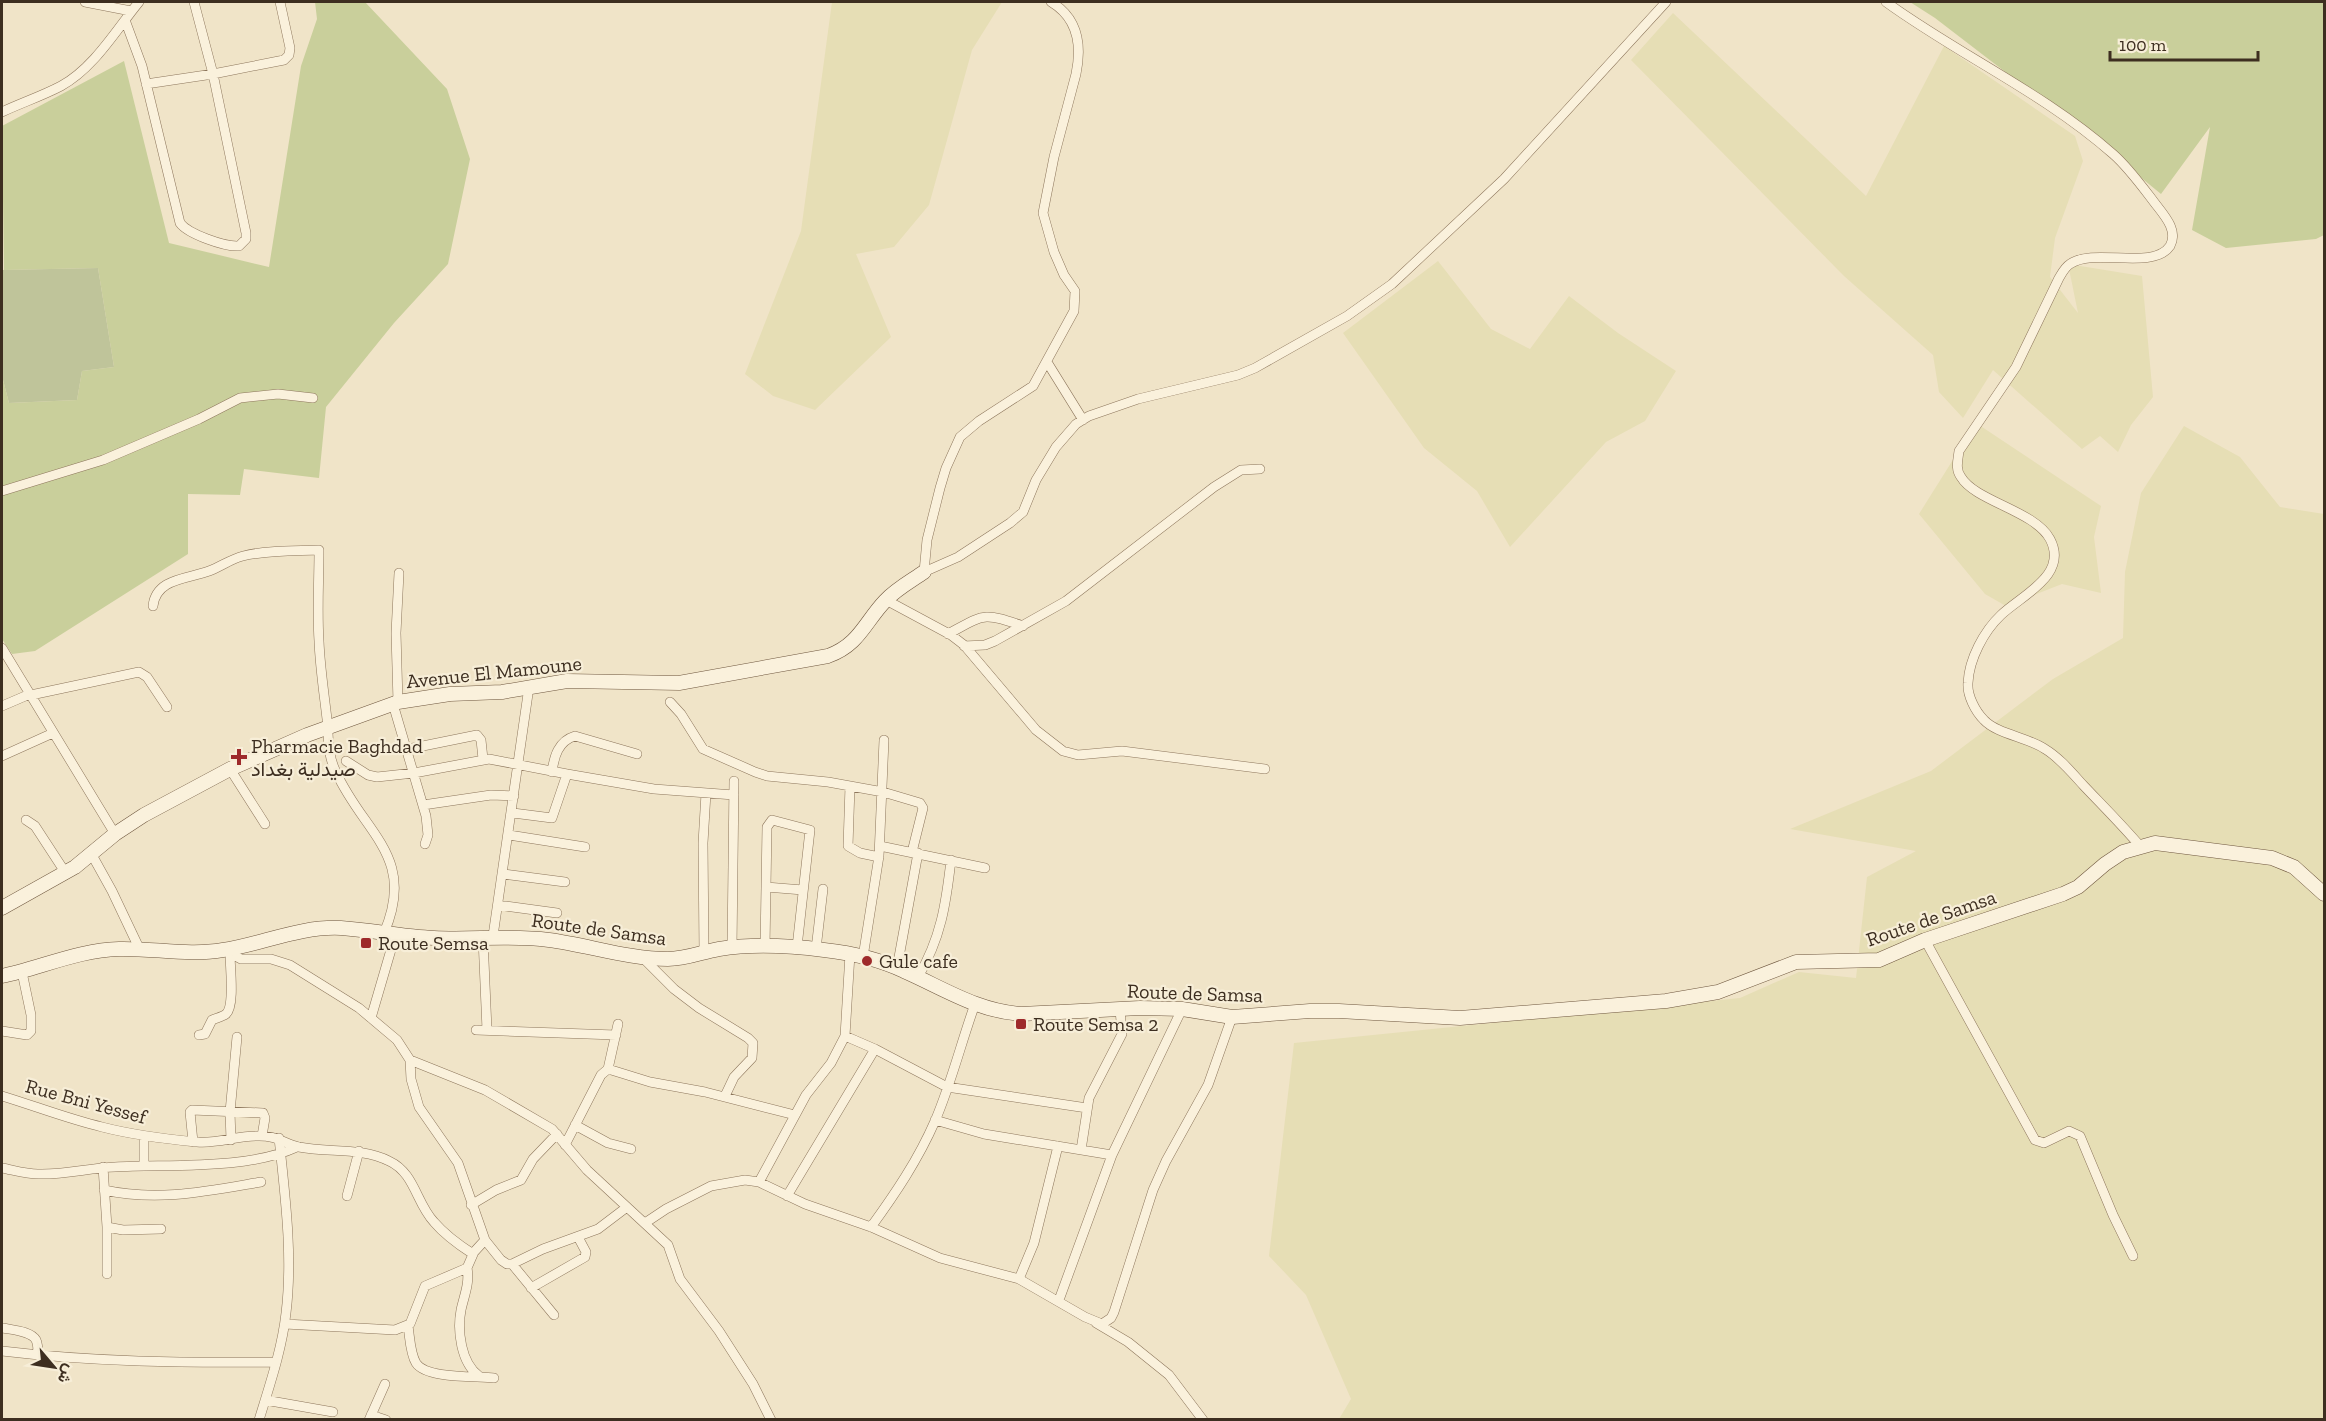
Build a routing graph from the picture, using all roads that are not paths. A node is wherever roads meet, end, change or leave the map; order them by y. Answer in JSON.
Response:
{"nodes":[{"id":1,"x":85,"y":2,"type":"edge"},
{"id":2,"x":139,"y":2,"type":"edge"},
{"id":3,"x":194,"y":2,"type":"edge"},
{"id":4,"x":280,"y":2,"type":"edge"},
{"id":5,"x":1051,"y":2,"type":"edge"},
{"id":6,"x":1666,"y":2,"type":"edge"},
{"id":7,"x":1886,"y":2,"type":"edge"},
{"id":8,"x":128,"y":16,"type":"junction"},
{"id":9,"x":213,"y":74,"type":"junction"},
{"id":10,"x":146,"y":84,"type":"junction"},
{"id":11,"x":2,"y":112,"type":"edge"},
{"id":12,"x":1047,"y":362,"type":"junction"},
{"id":13,"x":313,"y":398,"type":"dead end"},
{"id":14,"x":1083,"y":420,"type":"junction"},
{"id":15,"x":1260,"y":469,"type":"dead end"},
{"id":16,"x":2,"y":491,"type":"edge"},
{"id":17,"x":924,"y":572,"type":"junction"},
{"id":18,"x":399,"y":573,"type":"dead end"},
{"id":19,"x":886,"y":600,"type":"junction"},
{"id":20,"x":153,"y":606,"type":"dead end"},
{"id":21,"x":1023,"y":626,"type":"junction"},
{"id":22,"x":948,"y":633,"type":"junction"},
{"id":23,"x":964,"y":646,"type":"junction"},
{"id":24,"x":2,"y":648,"type":"edge"},
{"id":25,"x":5,"y":660,"type":"edge"},
{"id":26,"x":529,"y":687,"type":"junction"},
{"id":27,"x":31,"y":694,"type":"junction"},
{"id":28,"x":670,"y":702,"type":"dead end"},
{"id":29,"x":395,"y":703,"type":"junction"},
{"id":30,"x":2,"y":706,"type":"edge"},
{"id":31,"x":167,"y":706,"type":"dead end"},
{"id":32,"x":328,"y":728,"type":"junction"},
{"id":33,"x":53,"y":733,"type":"junction"},
{"id":34,"x":884,"y":740,"type":"dead end"},
{"id":35,"x":408,"y":749,"type":"junction"},
{"id":36,"x":637,"y":754,"type":"dead end"},
{"id":37,"x":2,"y":756,"type":"edge"},
{"id":38,"x":483,"y":759,"type":"junction"},
{"id":39,"x":346,"y":760,"type":"dead end"},
{"id":40,"x":519,"y":766,"type":"junction"},
{"id":41,"x":230,"y":769,"type":"junction"},
{"id":42,"x":1265,"y":769,"type":"dead end"},
{"id":43,"x":552,"y":772,"type":"junction"},
{"id":44,"x":414,"y":773,"type":"junction"},
{"id":45,"x":567,"y":774,"type":"junction"},
{"id":46,"x":734,"y":781,"type":"dead end"},
{"id":47,"x":850,"y":786,"type":"junction"},
{"id":48,"x":883,"y":792,"type":"junction"},
{"id":49,"x":706,"y":793,"type":"junction"},
{"id":50,"x":734,"y":795,"type":"junction"},
{"id":51,"x":514,"y":796,"type":"junction"},
{"id":52,"x":423,"y":805,"type":"junction"},
{"id":53,"x":513,"y":813,"type":"junction"},
{"id":54,"x":26,"y":820,"type":"dead end"},
{"id":55,"x":265,"y":824,"type":"dead end"},
{"id":56,"x":116,"y":834,"type":"junction"},
{"id":57,"x":509,"y":835,"type":"junction"},
{"id":58,"x":425,"y":844,"type":"dead end"},
{"id":59,"x":880,"y":846,"type":"junction"},
{"id":60,"x":2140,"y":846,"type":"junction"},
{"id":61,"x":585,"y":847,"type":"dead end"},
{"id":62,"x":915,"y":853,"type":"junction"},
{"id":63,"x":92,"y":855,"type":"junction"},
{"id":64,"x":879,"y":857,"type":"junction"},
{"id":65,"x":951,"y":860,"type":"junction"},
{"id":66,"x":985,"y":868,"type":"dead end"},
{"id":67,"x":65,"y":872,"type":"junction"},
{"id":68,"x":503,"y":874,"type":"junction"},
{"id":69,"x":565,"y":882,"type":"dead end"},
{"id":70,"x":766,"y":887,"type":"junction"},
{"id":71,"x":822,"y":889,"type":"dead end"},
{"id":72,"x":802,"y":890,"type":"junction"},
{"id":73,"x":2325,"y":894,"type":"edge"},
{"id":74,"x":498,"y":905,"type":"junction"},
{"id":75,"x":2,"y":908,"type":"edge"},
{"id":76,"x":557,"y":913,"type":"dead end"},
{"id":77,"x":390,"y":934,"type":"junction"},
{"id":78,"x":488,"y":937,"type":"junction"},
{"id":79,"x":1925,"y":940,"type":"junction"},
{"id":80,"x":765,"y":947,"type":"junction"},
{"id":81,"x":797,"y":947,"type":"junction"},
{"id":82,"x":732,"y":948,"type":"junction"},
{"id":83,"x":816,"y":949,"type":"junction"},
{"id":84,"x":140,"y":950,"type":"junction"},
{"id":85,"x":227,"y":952,"type":"junction"},
{"id":86,"x":704,"y":953,"type":"junction"},
{"id":87,"x":856,"y":955,"type":"junction"},
{"id":88,"x":642,"y":957,"type":"junction"},
{"id":89,"x":897,"y":968,"type":"junction"},
{"id":90,"x":22,"y":972,"type":"junction"},
{"id":91,"x":2,"y":976,"type":"edge"},
{"id":92,"x":918,"y":977,"type":"junction"},
{"id":93,"x":975,"y":1004,"type":"junction"},
{"id":94,"x":1120,"y":1009,"type":"junction"},
{"id":95,"x":1182,"y":1009,"type":"junction"},
{"id":96,"x":1232,"y":1017,"type":"junction"},
{"id":97,"x":371,"y":1018,"type":"junction"},
{"id":98,"x":618,"y":1024,"type":"dead end"},
{"id":99,"x":476,"y":1030,"type":"dead end"},
{"id":100,"x":487,"y":1030,"type":"junction"},
{"id":101,"x":2,"y":1031,"type":"edge"},
{"id":102,"x":199,"y":1035,"type":"dead end"},
{"id":103,"x":616,"y":1035,"type":"junction"},
{"id":104,"x":845,"y":1036,"type":"junction"},
{"id":105,"x":237,"y":1037,"type":"dead end"},
{"id":106,"x":874,"y":1048,"type":"junction"},
{"id":107,"x":410,"y":1060,"type":"junction"},
{"id":108,"x":608,"y":1069,"type":"junction"},
{"id":109,"x":947,"y":1087,"type":"junction"},
{"id":110,"x":2,"y":1096,"type":"edge"},
{"id":111,"x":725,"y":1096,"type":"junction"},
{"id":112,"x":1087,"y":1108,"type":"junction"},
{"id":113,"x":230,"y":1112,"type":"junction"},
{"id":114,"x":795,"y":1115,"type":"junction"},
{"id":115,"x":935,"y":1120,"type":"junction"},
{"id":116,"x":575,"y":1125,"type":"junction"},
{"id":117,"x":557,"y":1134,"type":"junction"},
{"id":118,"x":144,"y":1136,"type":"junction"},
{"id":119,"x":262,"y":1136,"type":"junction"},
{"id":120,"x":279,"y":1138,"type":"junction"},
{"id":121,"x":231,"y":1140,"type":"junction"},
{"id":122,"x":193,"y":1142,"type":"junction"},
{"id":123,"x":565,"y":1145,"type":"junction"},
{"id":124,"x":1058,"y":1146,"type":"junction"},
{"id":125,"x":297,"y":1147,"type":"junction"},
{"id":126,"x":631,"y":1149,"type":"dead end"},
{"id":127,"x":1081,"y":1150,"type":"junction"},
{"id":128,"x":359,"y":1151,"type":"junction"},
{"id":129,"x":280,"y":1154,"type":"junction"},
{"id":130,"x":1112,"y":1155,"type":"junction"},
{"id":131,"x":144,"y":1166,"type":"junction"},
{"id":132,"x":103,"y":1167,"type":"junction"},
{"id":133,"x":2,"y":1168,"type":"edge"},
{"id":134,"x":261,"y":1182,"type":"dead end"},
{"id":135,"x":759,"y":1182,"type":"junction"},
{"id":136,"x":104,"y":1190,"type":"junction"},
{"id":137,"x":347,"y":1196,"type":"dead end"},
{"id":138,"x":787,"y":1196,"type":"junction"},
{"id":139,"x":471,"y":1204,"type":"junction"},
{"id":140,"x":627,"y":1207,"type":"junction"},
{"id":141,"x":645,"y":1223,"type":"junction"},
{"id":142,"x":107,"y":1227,"type":"junction"},
{"id":143,"x":870,"y":1227,"type":"junction"},
{"id":144,"x":161,"y":1229,"type":"dead end"},
{"id":145,"x":578,"y":1237,"type":"junction"},
{"id":146,"x":485,"y":1240,"type":"junction"},
{"id":147,"x":472,"y":1254,"type":"junction"},
{"id":148,"x":2133,"y":1256,"type":"dead end"},
{"id":149,"x":512,"y":1264,"type":"junction"},
{"id":150,"x":467,"y":1268,"type":"junction"},
{"id":151,"x":108,"y":1274,"type":"dead end"},
{"id":152,"x":1019,"y":1279,"type":"junction"},
{"id":153,"x":531,"y":1288,"type":"junction"},
{"id":154,"x":1059,"y":1300,"type":"junction"},
{"id":155,"x":554,"y":1315,"type":"dead end"},
{"id":156,"x":1096,"y":1323,"type":"junction"},
{"id":157,"x":285,"y":1324,"type":"junction"},
{"id":158,"x":408,"y":1326,"type":"junction"},
{"id":159,"x":3,"y":1328,"type":"dead end"},
{"id":160,"x":2,"y":1351,"type":"edge"},
{"id":161,"x":38,"y":1355,"type":"junction"},
{"id":162,"x":276,"y":1362,"type":"junction"},
{"id":163,"x":481,"y":1377,"type":"junction"},
{"id":164,"x":494,"y":1378,"type":"dead end"},
{"id":165,"x":384,"y":1384,"type":"dead end"},
{"id":166,"x":265,"y":1400,"type":"junction"},
{"id":167,"x":333,"y":1412,"type":"dead end"},
{"id":168,"x":370,"y":1417,"type":"edge"},
{"id":169,"x":259,"y":1419,"type":"edge"},
{"id":170,"x":386,"y":1419,"type":"edge"},
{"id":171,"x":771,"y":1419,"type":"edge"},
{"id":172,"x":1203,"y":1419,"type":"edge"}],
"edges":[{"from":1,"to":8,"type":"street"},
{"from":2,"to":8,"type":"street"},
{"from":3,"to":9,"type":"street"},
{"from":4,"to":9,"type":"street"},
{"from":5,"to":12,"type":"street"},
{"from":6,"to":14,"type":"street"},
{"from":7,"to":60,"type":"street"},
{"from":8,"to":10,"type":"street"},
{"from":8,"to":11,"type":"street"},
{"from":9,"to":10,"type":"street"},
{"from":9,"to":10,"type":"street"},
{"from":12,"to":14,"type":"street"},
{"from":12,"to":17,"type":"street"},
{"from":13,"to":16,"type":"street"},
{"from":14,"to":17,"type":"street"},
{"from":15,"to":21,"type":"street"},
{"from":17,"to":19,"type":"street"},
{"from":18,"to":29,"type":"street"},
{"from":19,"to":22,"type":"street"},
{"from":19,"to":26,"type":"street","name":"Avenue El Mamoune"},
{"from":20,"to":32,"type":"street"},
{"from":21,"to":22,"type":"street"},
{"from":21,"to":23,"type":"street"},
{"from":22,"to":23,"type":"street"},
{"from":23,"to":42,"type":"street"},
{"from":24,"to":25,"type":"street"},
{"from":25,"to":27,"type":"street"},
{"from":26,"to":29,"type":"street","name":"Avenue El Mamoune"},
{"from":26,"to":40,"type":"street"},
{"from":27,"to":30,"type":"street"},
{"from":27,"to":31,"type":"street"},
{"from":27,"to":33,"type":"street"},
{"from":28,"to":47,"type":"street"},
{"from":29,"to":32,"type":"street","name":"Avenue El Mamoune"},
{"from":29,"to":35,"type":"street"},
{"from":32,"to":41,"type":"street","name":"Avenue El Mamoune"},
{"from":32,"to":77,"type":"street"},
{"from":33,"to":37,"type":"street"},
{"from":33,"to":56,"type":"street"},
{"from":34,"to":48,"type":"street"},
{"from":35,"to":38,"type":"street"},
{"from":35,"to":44,"type":"street"},
{"from":36,"to":43,"type":"street"},
{"from":38,"to":40,"type":"street"},
{"from":38,"to":44,"type":"street"},
{"from":39,"to":44,"type":"street"},
{"from":40,"to":43,"type":"street"},
{"from":40,"to":51,"type":"street"},
{"from":41,"to":55,"type":"street"},
{"from":41,"to":56,"type":"street","name":"Avenue El Mamoune"},
{"from":43,"to":45,"type":"street"},
{"from":44,"to":52,"type":"street"},
{"from":45,"to":49,"type":"street"},
{"from":45,"to":53,"type":"street"},
{"from":46,"to":50,"type":"street"},
{"from":47,"to":48,"type":"street"},
{"from":47,"to":64,"type":"street"},
{"from":48,"to":59,"type":"street"},
{"from":48,"to":62,"type":"street"},
{"from":49,"to":50,"type":"street"},
{"from":49,"to":86,"type":"street"},
{"from":50,"to":82,"type":"street"},
{"from":51,"to":52,"type":"street"},
{"from":51,"to":53,"type":"street"},
{"from":52,"to":58,"type":"street"},
{"from":53,"to":57,"type":"street"},
{"from":54,"to":67,"type":"street"},
{"from":56,"to":63,"type":"street","name":"Avenue El Mamoune"},
{"from":57,"to":61,"type":"street"},
{"from":57,"to":68,"type":"street"},
{"from":59,"to":62,"type":"street"},
{"from":59,"to":64,"type":"street"},
{"from":60,"to":73,"type":"street","name":"Route de Samsa"},
{"from":60,"to":79,"type":"street","name":"Route de Samsa"},
{"from":62,"to":65,"type":"street"},
{"from":62,"to":89,"type":"street"},
{"from":63,"to":67,"type":"street","name":"Avenue El Mamoune"},
{"from":63,"to":84,"type":"street"},
{"from":64,"to":87,"type":"street"},
{"from":65,"to":66,"type":"street"},
{"from":65,"to":92,"type":"street"},
{"from":67,"to":75,"type":"street","name":"Avenue El Mamoune"},
{"from":68,"to":69,"type":"street"},
{"from":68,"to":74,"type":"street"},
{"from":70,"to":72,"type":"street"},
{"from":70,"to":72,"type":"street"},
{"from":70,"to":80,"type":"street"},
{"from":71,"to":83,"type":"street"},
{"from":72,"to":81,"type":"street"},
{"from":74,"to":76,"type":"street"},
{"from":74,"to":78,"type":"street"},
{"from":77,"to":78,"type":"street","name":"Route de Samsa"},
{"from":77,"to":85,"type":"street","name":"Route de Samsa"},
{"from":77,"to":97,"type":"street"},
{"from":78,"to":88,"type":"street","name":"Route de Samsa"},
{"from":78,"to":100,"type":"street"},
{"from":79,"to":96,"type":"street","name":"Route de Samsa"},
{"from":79,"to":148,"type":"street"},
{"from":80,"to":81,"type":"street","name":"Route de Samsa"},
{"from":80,"to":82,"type":"street","name":"Route de Samsa"},
{"from":81,"to":83,"type":"street","name":"Route de Samsa"},
{"from":82,"to":86,"type":"street","name":"Route de Samsa"},
{"from":83,"to":87,"type":"street","name":"Route de Samsa"},
{"from":84,"to":85,"type":"street","name":"Route de Samsa"},
{"from":84,"to":90,"type":"street","name":"Route de Samsa"},
{"from":85,"to":97,"type":"street"},
{"from":85,"to":102,"type":"street"},
{"from":86,"to":88,"type":"street","name":"Route de Samsa"},
{"from":87,"to":89,"type":"street","name":"Route de Samsa"},
{"from":87,"to":104,"type":"street"},
{"from":88,"to":111,"type":"street"},
{"from":89,"to":92,"type":"street","name":"Route de Samsa"},
{"from":90,"to":91,"type":"street","name":"Route de Samsa"},
{"from":90,"to":101,"type":"street"},
{"from":92,"to":93,"type":"street","name":"Route de Samsa"},
{"from":93,"to":94,"type":"street","name":"Route de Samsa"},
{"from":93,"to":109,"type":"street"},
{"from":94,"to":95,"type":"street","name":"Route de Samsa"},
{"from":94,"to":112,"type":"street"},
{"from":95,"to":96,"type":"street","name":"Route de Samsa"},
{"from":95,"to":130,"type":"street"},
{"from":96,"to":156,"type":"street"},
{"from":97,"to":107,"type":"street"},
{"from":98,"to":103,"type":"street"},
{"from":99,"to":100,"type":"street"},
{"from":100,"to":103,"type":"street"},
{"from":103,"to":108,"type":"street"},
{"from":104,"to":106,"type":"street"},
{"from":104,"to":114,"type":"street"},
{"from":105,"to":113,"type":"street"},
{"from":106,"to":109,"type":"street"},
{"from":106,"to":138,"type":"street"},
{"from":107,"to":117,"type":"street"},
{"from":107,"to":139,"type":"street"},
{"from":108,"to":111,"type":"street"},
{"from":108,"to":116,"type":"street"},
{"from":109,"to":112,"type":"street"},
{"from":109,"to":115,"type":"street"},
{"from":110,"to":118,"type":"street","name":"Rue Bni Yessef"},
{"from":111,"to":114,"type":"street"},
{"from":112,"to":127,"type":"street"},
{"from":113,"to":119,"type":"street"},
{"from":113,"to":121,"type":"street"},
{"from":113,"to":122,"type":"street"},
{"from":114,"to":135,"type":"street"},
{"from":115,"to":124,"type":"street"},
{"from":115,"to":143,"type":"street"},
{"from":116,"to":123,"type":"street"},
{"from":116,"to":126,"type":"street"},
{"from":117,"to":123,"type":"street"},
{"from":117,"to":139,"type":"street"},
{"from":118,"to":122,"type":"street","name":"Rue Bni Yessef"},
{"from":118,"to":131,"type":"street"},
{"from":119,"to":120,"type":"street","name":"Rue Bni Yessef"},
{"from":119,"to":121,"type":"street","name":"Rue Bni Yessef"},
{"from":120,"to":125,"type":"street","name":"Rue Bni Yessef"},
{"from":120,"to":129,"type":"street"},
{"from":121,"to":122,"type":"street","name":"Rue Bni Yessef"},
{"from":123,"to":140,"type":"street"},
{"from":124,"to":127,"type":"street"},
{"from":124,"to":152,"type":"street"},
{"from":125,"to":128,"type":"street","name":"Rue Bni Yessef"},
{"from":125,"to":129,"type":"street"},
{"from":127,"to":130,"type":"street"},
{"from":128,"to":137,"type":"street"},
{"from":128,"to":147,"type":"street","name":"Rue Bni Yessef"},
{"from":129,"to":131,"type":"street"},
{"from":129,"to":157,"type":"street"},
{"from":130,"to":154,"type":"street"},
{"from":131,"to":132,"type":"street"},
{"from":132,"to":133,"type":"street"},
{"from":132,"to":136,"type":"street"},
{"from":134,"to":136,"type":"street"},
{"from":135,"to":138,"type":"street"},
{"from":135,"to":141,"type":"street"},
{"from":136,"to":142,"type":"street"},
{"from":138,"to":143,"type":"street"},
{"from":139,"to":146,"type":"street"},
{"from":140,"to":141,"type":"street"},
{"from":140,"to":145,"type":"street"},
{"from":141,"to":171,"type":"street"},
{"from":142,"to":144,"type":"street"},
{"from":142,"to":151,"type":"street"},
{"from":143,"to":152,"type":"street"},
{"from":145,"to":149,"type":"street"},
{"from":145,"to":153,"type":"street"},
{"from":146,"to":147,"type":"street"},
{"from":146,"to":149,"type":"street"},
{"from":147,"to":150,"type":"street"},
{"from":149,"to":153,"type":"street"},
{"from":150,"to":158,"type":"street"},
{"from":150,"to":163,"type":"street"},
{"from":152,"to":154,"type":"street"},
{"from":153,"to":155,"type":"street"},
{"from":154,"to":156,"type":"street"},
{"from":156,"to":172,"type":"street"},
{"from":157,"to":158,"type":"street"},
{"from":157,"to":162,"type":"street"},
{"from":158,"to":163,"type":"street"},
{"from":159,"to":161,"type":"street"},
{"from":160,"to":161,"type":"street"},
{"from":161,"to":162,"type":"street"},
{"from":162,"to":166,"type":"street"},
{"from":163,"to":164,"type":"street"},
{"from":165,"to":168,"type":"street"},
{"from":166,"to":167,"type":"street"},
{"from":166,"to":169,"type":"street"},
{"from":168,"to":170,"type":"street"}]}
